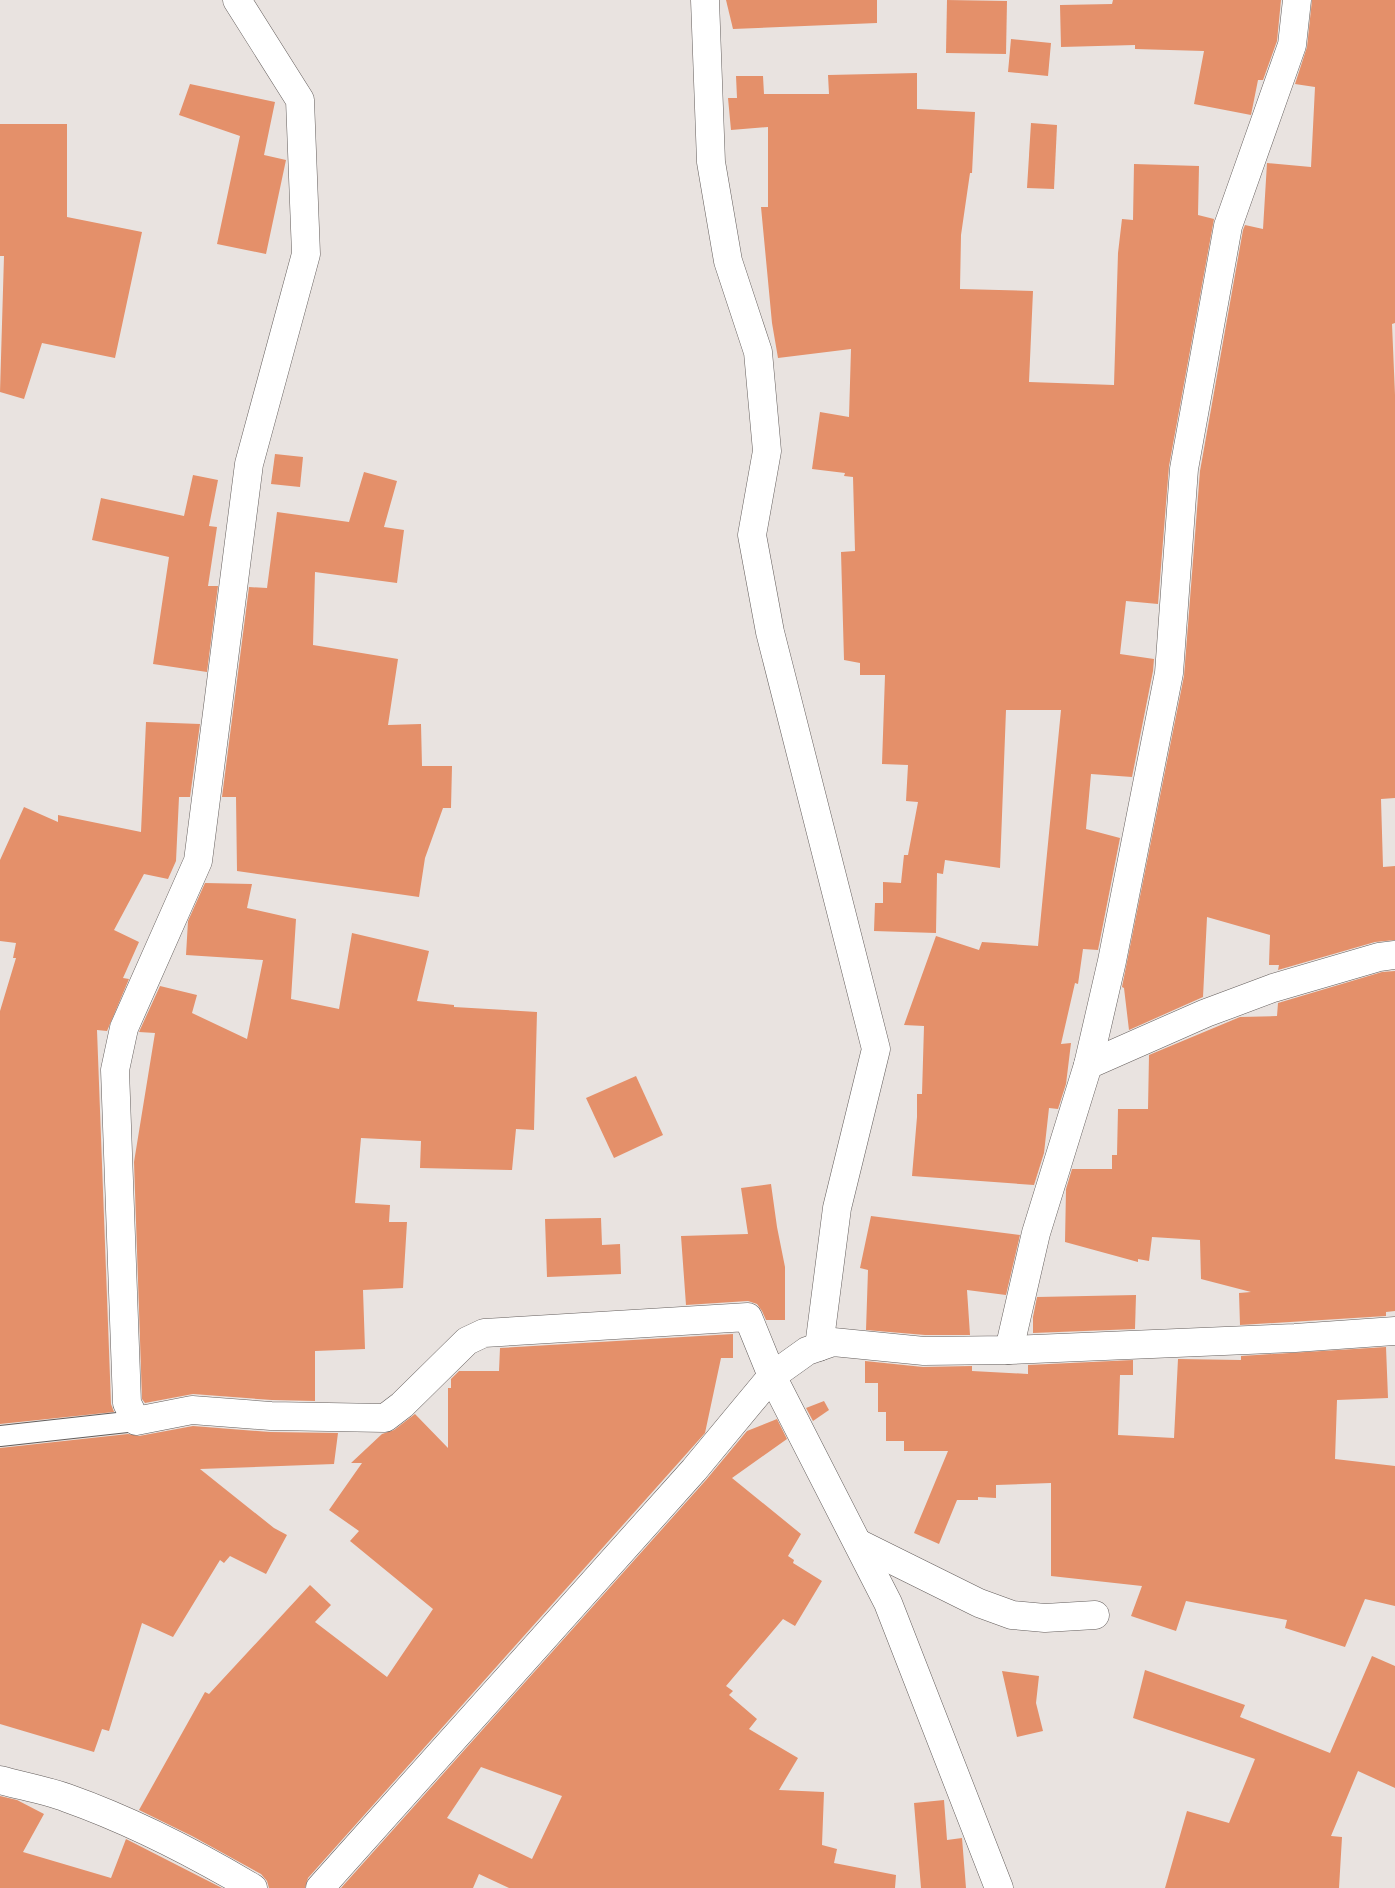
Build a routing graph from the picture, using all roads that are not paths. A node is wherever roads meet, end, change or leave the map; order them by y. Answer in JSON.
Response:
{"nodes":[{"id":1,"x":237,"y":0,"type":"edge"},
{"id":2,"x":705,"y":0,"type":"edge"},
{"id":3,"x":1297,"y":0,"type":"edge"},
{"id":4,"x":1395,"y":955,"type":"edge"},
{"id":5,"x":1088,"y":1065,"type":"junction"},
{"id":6,"x":1395,"y":1332,"type":"edge"},
{"id":7,"x":819,"y":1347,"type":"junction"},
{"id":8,"x":1009,"y":1350,"type":"junction"},
{"id":9,"x":772,"y":1376,"type":"junction"},
{"id":10,"x":136,"y":1421,"type":"junction"},
{"id":11,"x":0,"y":1436,"type":"edge"},
{"id":12,"x":858,"y":1543,"type":"junction"},
{"id":13,"x":1095,"y":1615,"type":"dead end"},
{"id":14,"x":0,"y":1780,"type":"edge"},
{"id":15,"x":253,"y":1888,"type":"edge"},
{"id":16,"x":320,"y":1888,"type":"edge"},
{"id":17,"x":999,"y":1888,"type":"edge"}],
"edges":[{"from":1,"to":10,"type":"street"},
{"from":2,"to":7,"type":"street"},
{"from":3,"to":5,"type":"street"},
{"from":4,"to":5,"type":"street"},
{"from":5,"to":8,"type":"street"},
{"from":6,"to":8,"type":"street"},
{"from":7,"to":8,"type":"street"},
{"from":7,"to":9,"type":"street"},
{"from":9,"to":10,"type":"street"},
{"from":9,"to":12,"type":"street"},
{"from":9,"to":16,"type":"street"},
{"from":10,"to":11,"type":"lane"},
{"from":12,"to":13,"type":"street"},
{"from":12,"to":17,"type":"street"},
{"from":14,"to":15,"type":"street"}]}
